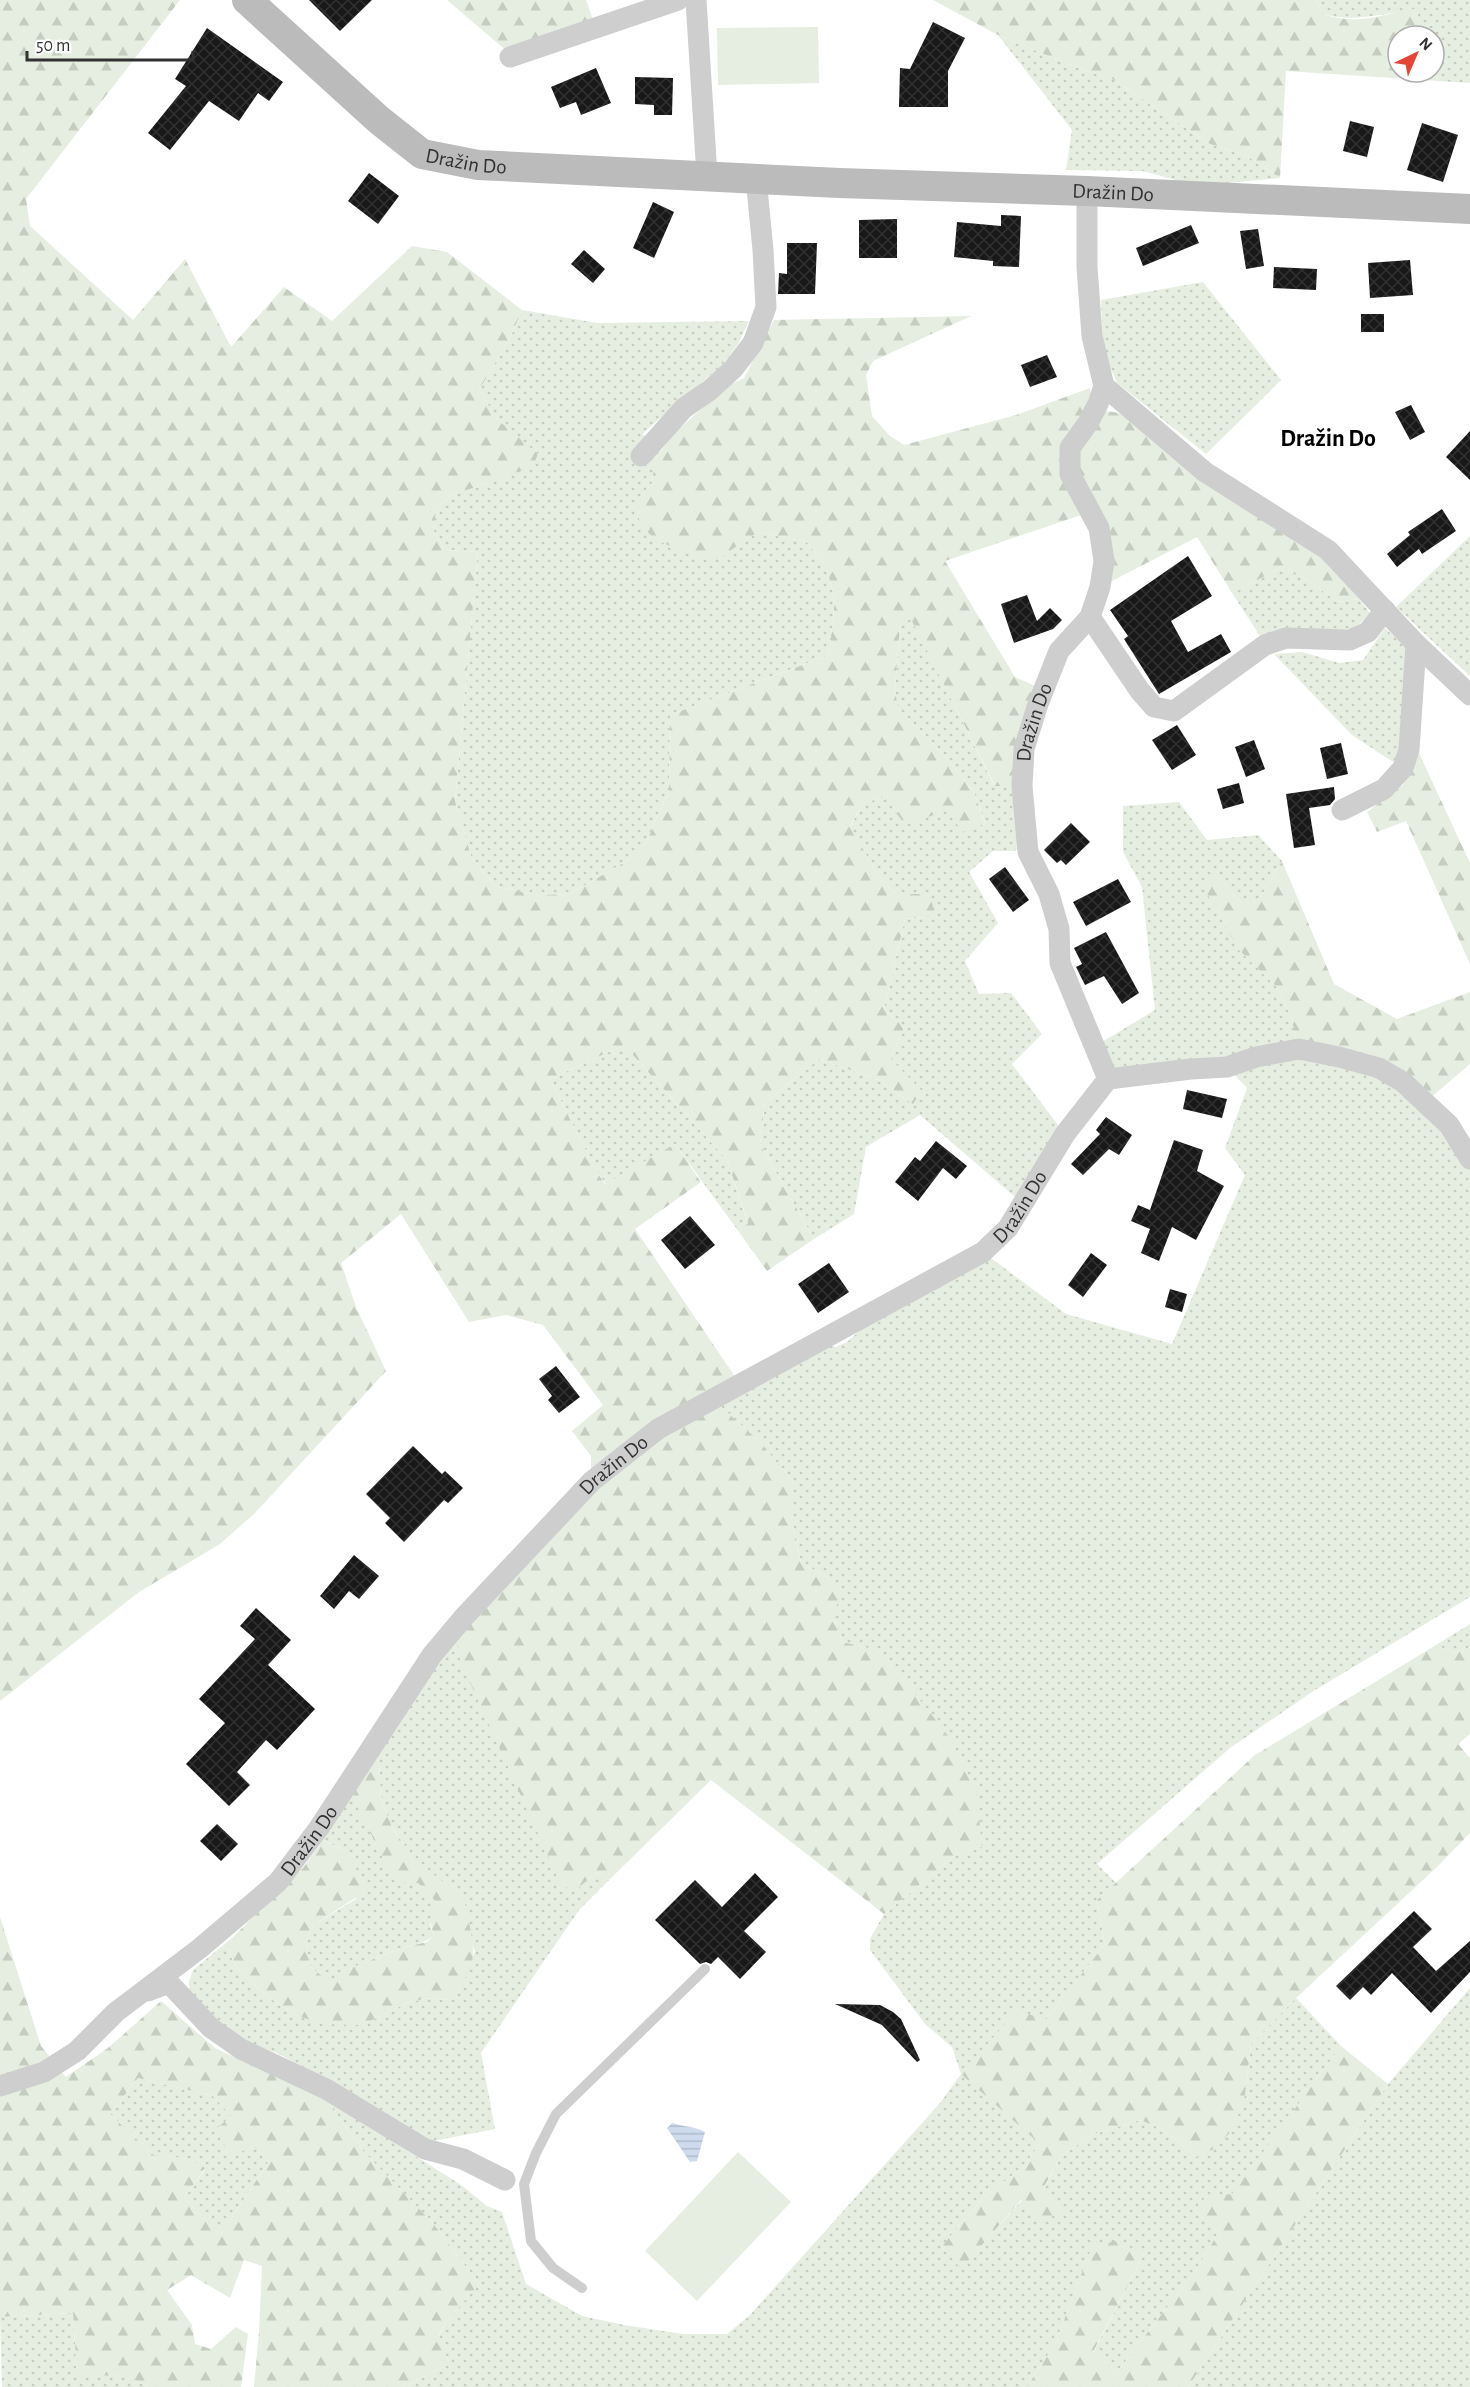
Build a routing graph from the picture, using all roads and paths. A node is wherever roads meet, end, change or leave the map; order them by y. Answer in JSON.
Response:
{"nodes":[{"id":1,"x":247,"y":0,"type":"edge"},
{"id":2,"x":678,"y":0,"type":"edge"},
{"id":3,"x":696,"y":0,"type":"edge"},
{"id":4,"x":510,"y":57,"type":"dead end"},
{"id":5,"x":707,"y":176,"type":"junction"},
{"id":6,"x":756,"y":178,"type":"junction"},
{"id":7,"x":1087,"y":191,"type":"junction"},
{"id":8,"x":1470,"y":209,"type":"edge"},
{"id":9,"x":1104,"y":386,"type":"junction"},
{"id":10,"x":641,"y":456,"type":"dead end"},
{"id":11,"x":1384,"y":609,"type":"junction"},
{"id":12,"x":1090,"y":617,"type":"junction"},
{"id":13,"x":1416,"y":644,"type":"junction"},
{"id":14,"x":1470,"y":695,"type":"edge"},
{"id":15,"x":1342,"y":810,"type":"dead end"},
{"id":16,"x":1108,"y":1079,"type":"junction"},
{"id":17,"x":1470,"y":1159,"type":"edge"},
{"id":18,"x":705,"y":1969,"type":"dead end"},
{"id":19,"x":142,"y":1993,"type":"junction"},
{"id":20,"x":0,"y":2086,"type":"edge"},
{"id":21,"x":514,"y":2182,"type":"junction"},
{"id":22,"x":582,"y":2288,"type":"dead end"}],
"edges":[{"from":1,"to":5,"type":"street","name":"Dražin Do"},
{"from":2,"to":4,"type":"street"},
{"from":3,"to":5,"type":"street"},
{"from":5,"to":6,"type":"street","name":"Dražin Do"},
{"from":6,"to":7,"type":"street","name":"Dražin Do"},
{"from":6,"to":10,"type":"street"},
{"from":7,"to":8,"type":"street","name":"Dražin Do"},
{"from":7,"to":9,"type":"street"},
{"from":9,"to":11,"type":"street"},
{"from":9,"to":12,"type":"street","name":"Dražin Do"},
{"from":11,"to":12,"type":"street"},
{"from":11,"to":13,"type":"street"},
{"from":12,"to":16,"type":"street","name":"Dražin Do"},
{"from":13,"to":14,"type":"street"},
{"from":13,"to":15,"type":"street"},
{"from":16,"to":17,"type":"street"},
{"from":16,"to":19,"type":"street","name":"Dražin Do"},
{"from":18,"to":21,"type":"lane"},
{"from":19,"to":20,"type":"street","name":"Dražin Do"},
{"from":19,"to":21,"type":"street"},
{"from":21,"to":22,"type":"lane"}]}
